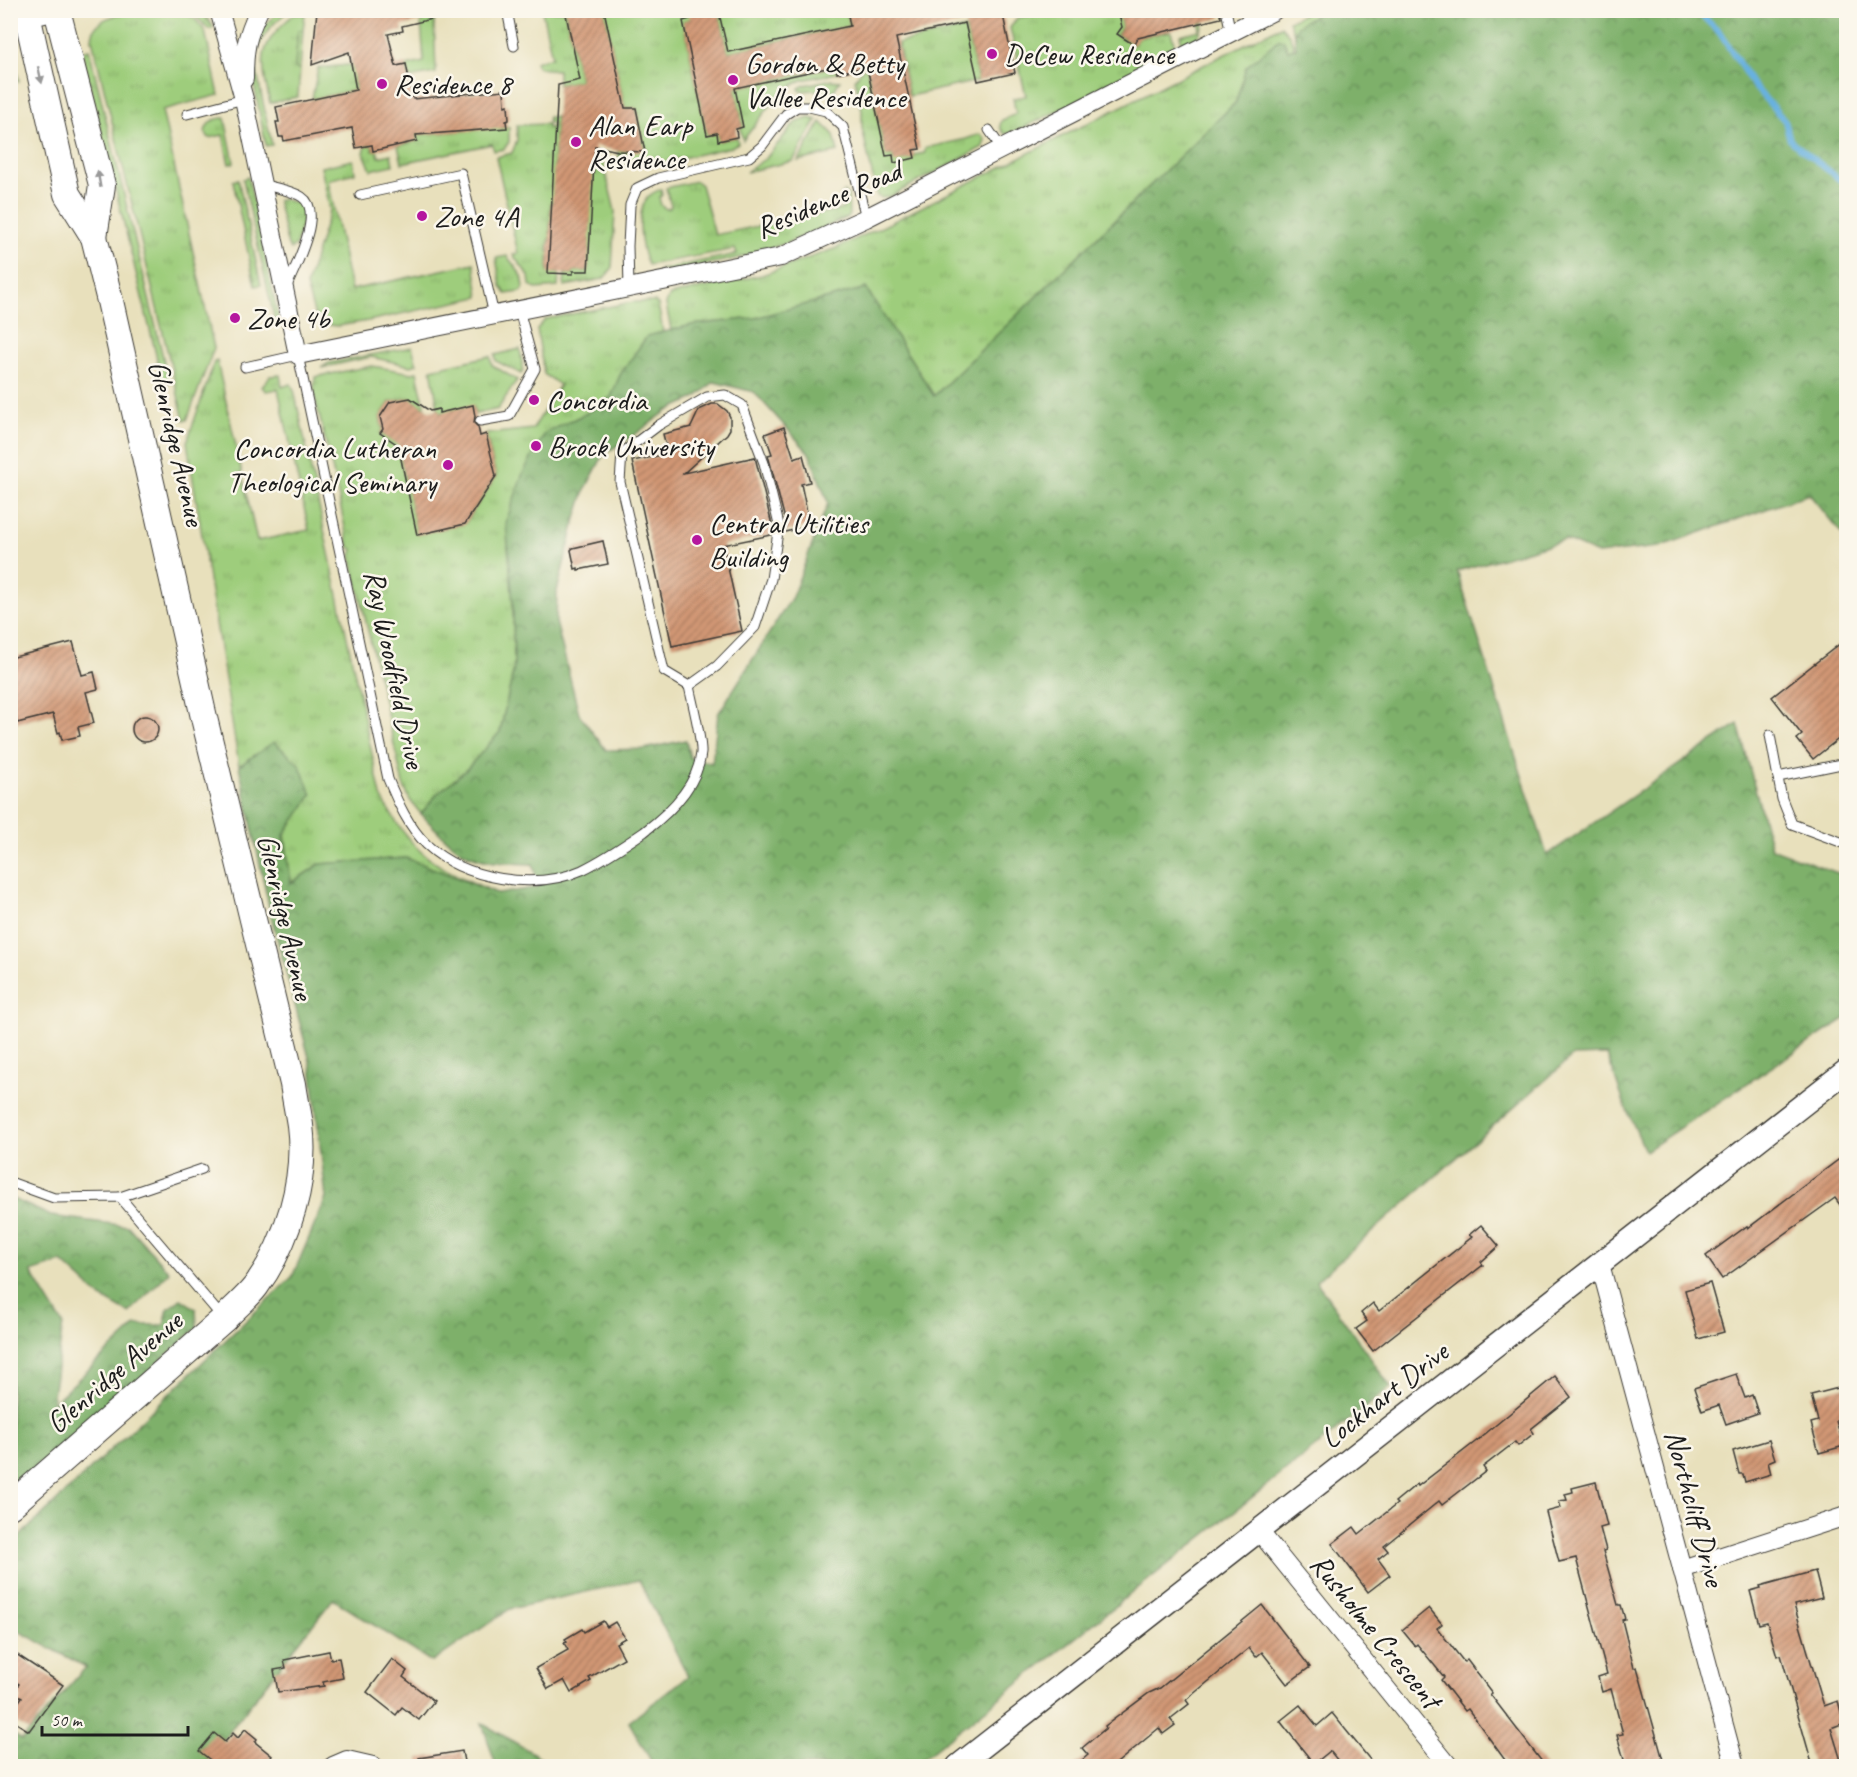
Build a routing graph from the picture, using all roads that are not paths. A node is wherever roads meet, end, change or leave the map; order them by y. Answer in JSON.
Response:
{"nodes":[{"id":1,"x":57,"y":10,"type":"edge"},
{"id":2,"x":219,"y":10,"type":"edge"},
{"id":3,"x":259,"y":10,"type":"edge"},
{"id":4,"x":507,"y":10,"type":"edge"},
{"id":5,"x":1226,"y":10,"type":"edge"},
{"id":6,"x":1275,"y":10,"type":"edge"},
{"id":7,"x":21,"y":17,"type":"edge"},
{"id":8,"x":1231,"y":33,"type":"junction"},
{"id":9,"x":513,"y":46,"type":"dead end"},
{"id":10,"x":244,"y":99,"type":"junction"},
{"id":11,"x":187,"y":114,"type":"dead end"},
{"id":12,"x":988,"y":130,"type":"dead end"},
{"id":13,"x":1002,"y":149,"type":"junction"},
{"id":14,"x":262,"y":184,"type":"junction"},
{"id":15,"x":360,"y":195,"type":"dead end"},
{"id":16,"x":866,"y":218,"type":"junction"},
{"id":17,"x":94,"y":237,"type":"junction"},
{"id":18,"x":629,"y":288,"type":"junction"},
{"id":19,"x":285,"y":292,"type":"junction"},
{"id":20,"x":519,"y":310,"type":"junction"},
{"id":21,"x":494,"y":315,"type":"junction"},
{"id":22,"x":298,"y":355,"type":"junction"},
{"id":23,"x":245,"y":367,"type":"dead end"},
{"id":24,"x":480,"y":421,"type":"dead end"},
{"id":25,"x":689,"y":686,"type":"junction"},
{"id":26,"x":1770,"y":735,"type":"dead end"},
{"id":27,"x":1846,"y":763,"type":"edge"},
{"id":28,"x":1778,"y":777,"type":"junction"},
{"id":29,"x":1846,"y":844,"type":"edge"},
{"id":30,"x":1846,"y":1071,"type":"edge"},
{"id":31,"x":202,"y":1169,"type":"dead end"},
{"id":32,"x":10,"y":1182,"type":"edge"},
{"id":33,"x":120,"y":1197,"type":"junction"},
{"id":34,"x":1600,"y":1264,"type":"junction"},
{"id":35,"x":224,"y":1319,"type":"junction"},
{"id":36,"x":10,"y":1506,"type":"edge"},
{"id":37,"x":1846,"y":1516,"type":"edge"},
{"id":38,"x":1259,"y":1531,"type":"junction"},
{"id":39,"x":1682,"y":1569,"type":"junction"},
{"id":40,"x":333,"y":1767,"type":"edge"},
{"id":41,"x":373,"y":1767,"type":"edge"},
{"id":42,"x":958,"y":1767,"type":"edge"},
{"id":43,"x":1449,"y":1767,"type":"edge"},
{"id":44,"x":1735,"y":1767,"type":"edge"}],
"edges":[{"from":1,"to":7,"type":"street"},
{"from":17,"to":1,"type":"main road","name":"Glenridge Avenue","one_way":true},
{"from":2,"to":10,"type":"street","name":"Ray Woodfield Drive"},
{"from":3,"to":10,"type":"street","name":"Ray Woodfield Drive"},
{"from":4,"to":9,"type":"lane"},
{"from":5,"to":8,"type":"lane"},
{"from":6,"to":8,"type":"street","name":"Residence Road"},
{"from":7,"to":17,"type":"main road","name":"Glenridge Avenue","one_way":true},
{"from":8,"to":13,"type":"street","name":"Residence Road"},
{"from":10,"to":11,"type":"lane"},
{"from":10,"to":14,"type":"street","name":"Ray Woodfield Drive"},
{"from":12,"to":13,"type":"lane"},
{"from":13,"to":16,"type":"street","name":"Residence Road"},
{"from":14,"to":19,"type":"street","name":"Ray Woodfield Drive"},
{"from":14,"to":19,"type":"lane"},
{"from":15,"to":21,"type":"lane"},
{"from":16,"to":18,"type":"street","name":"Residence Road"},
{"from":16,"to":18,"type":"lane"},
{"from":17,"to":35,"type":"main road","name":"Glenridge Avenue"},
{"from":18,"to":20,"type":"street","name":"Residence Road"},
{"from":19,"to":22,"type":"street","name":"Ray Woodfield Drive"},
{"from":20,"to":21,"type":"street","name":"Residence Road"},
{"from":20,"to":24,"type":"lane"},
{"from":21,"to":22,"type":"street","name":"Residence Road"},
{"from":22,"to":23,"type":"lane"},
{"from":22,"to":25,"type":"lane","name":"Ray Woodfield Drive"},
{"from":25,"to":25,"type":"lane"},
{"from":26,"to":28,"type":"lane"},
{"from":27,"to":28,"type":"lane"},
{"from":28,"to":29,"type":"lane"},
{"from":30,"to":34,"type":"street","name":"Lockhart Drive"},
{"from":31,"to":33,"type":"lane"},
{"from":32,"to":33,"type":"lane"},
{"from":33,"to":35,"type":"lane"},
{"from":34,"to":38,"type":"street","name":"Lockhart Drive"},
{"from":34,"to":39,"type":"street","name":"Northcliff Drive"},
{"from":35,"to":36,"type":"main road","name":"Glenridge Avenue"},
{"from":37,"to":39,"type":"street"},
{"from":38,"to":42,"type":"street","name":"Lockhart Drive"},
{"from":38,"to":43,"type":"street","name":"Rusholme Crescent"},
{"from":39,"to":44,"type":"street","name":"Northcliff Drive"},
{"from":40,"to":41,"type":"street"}]}
